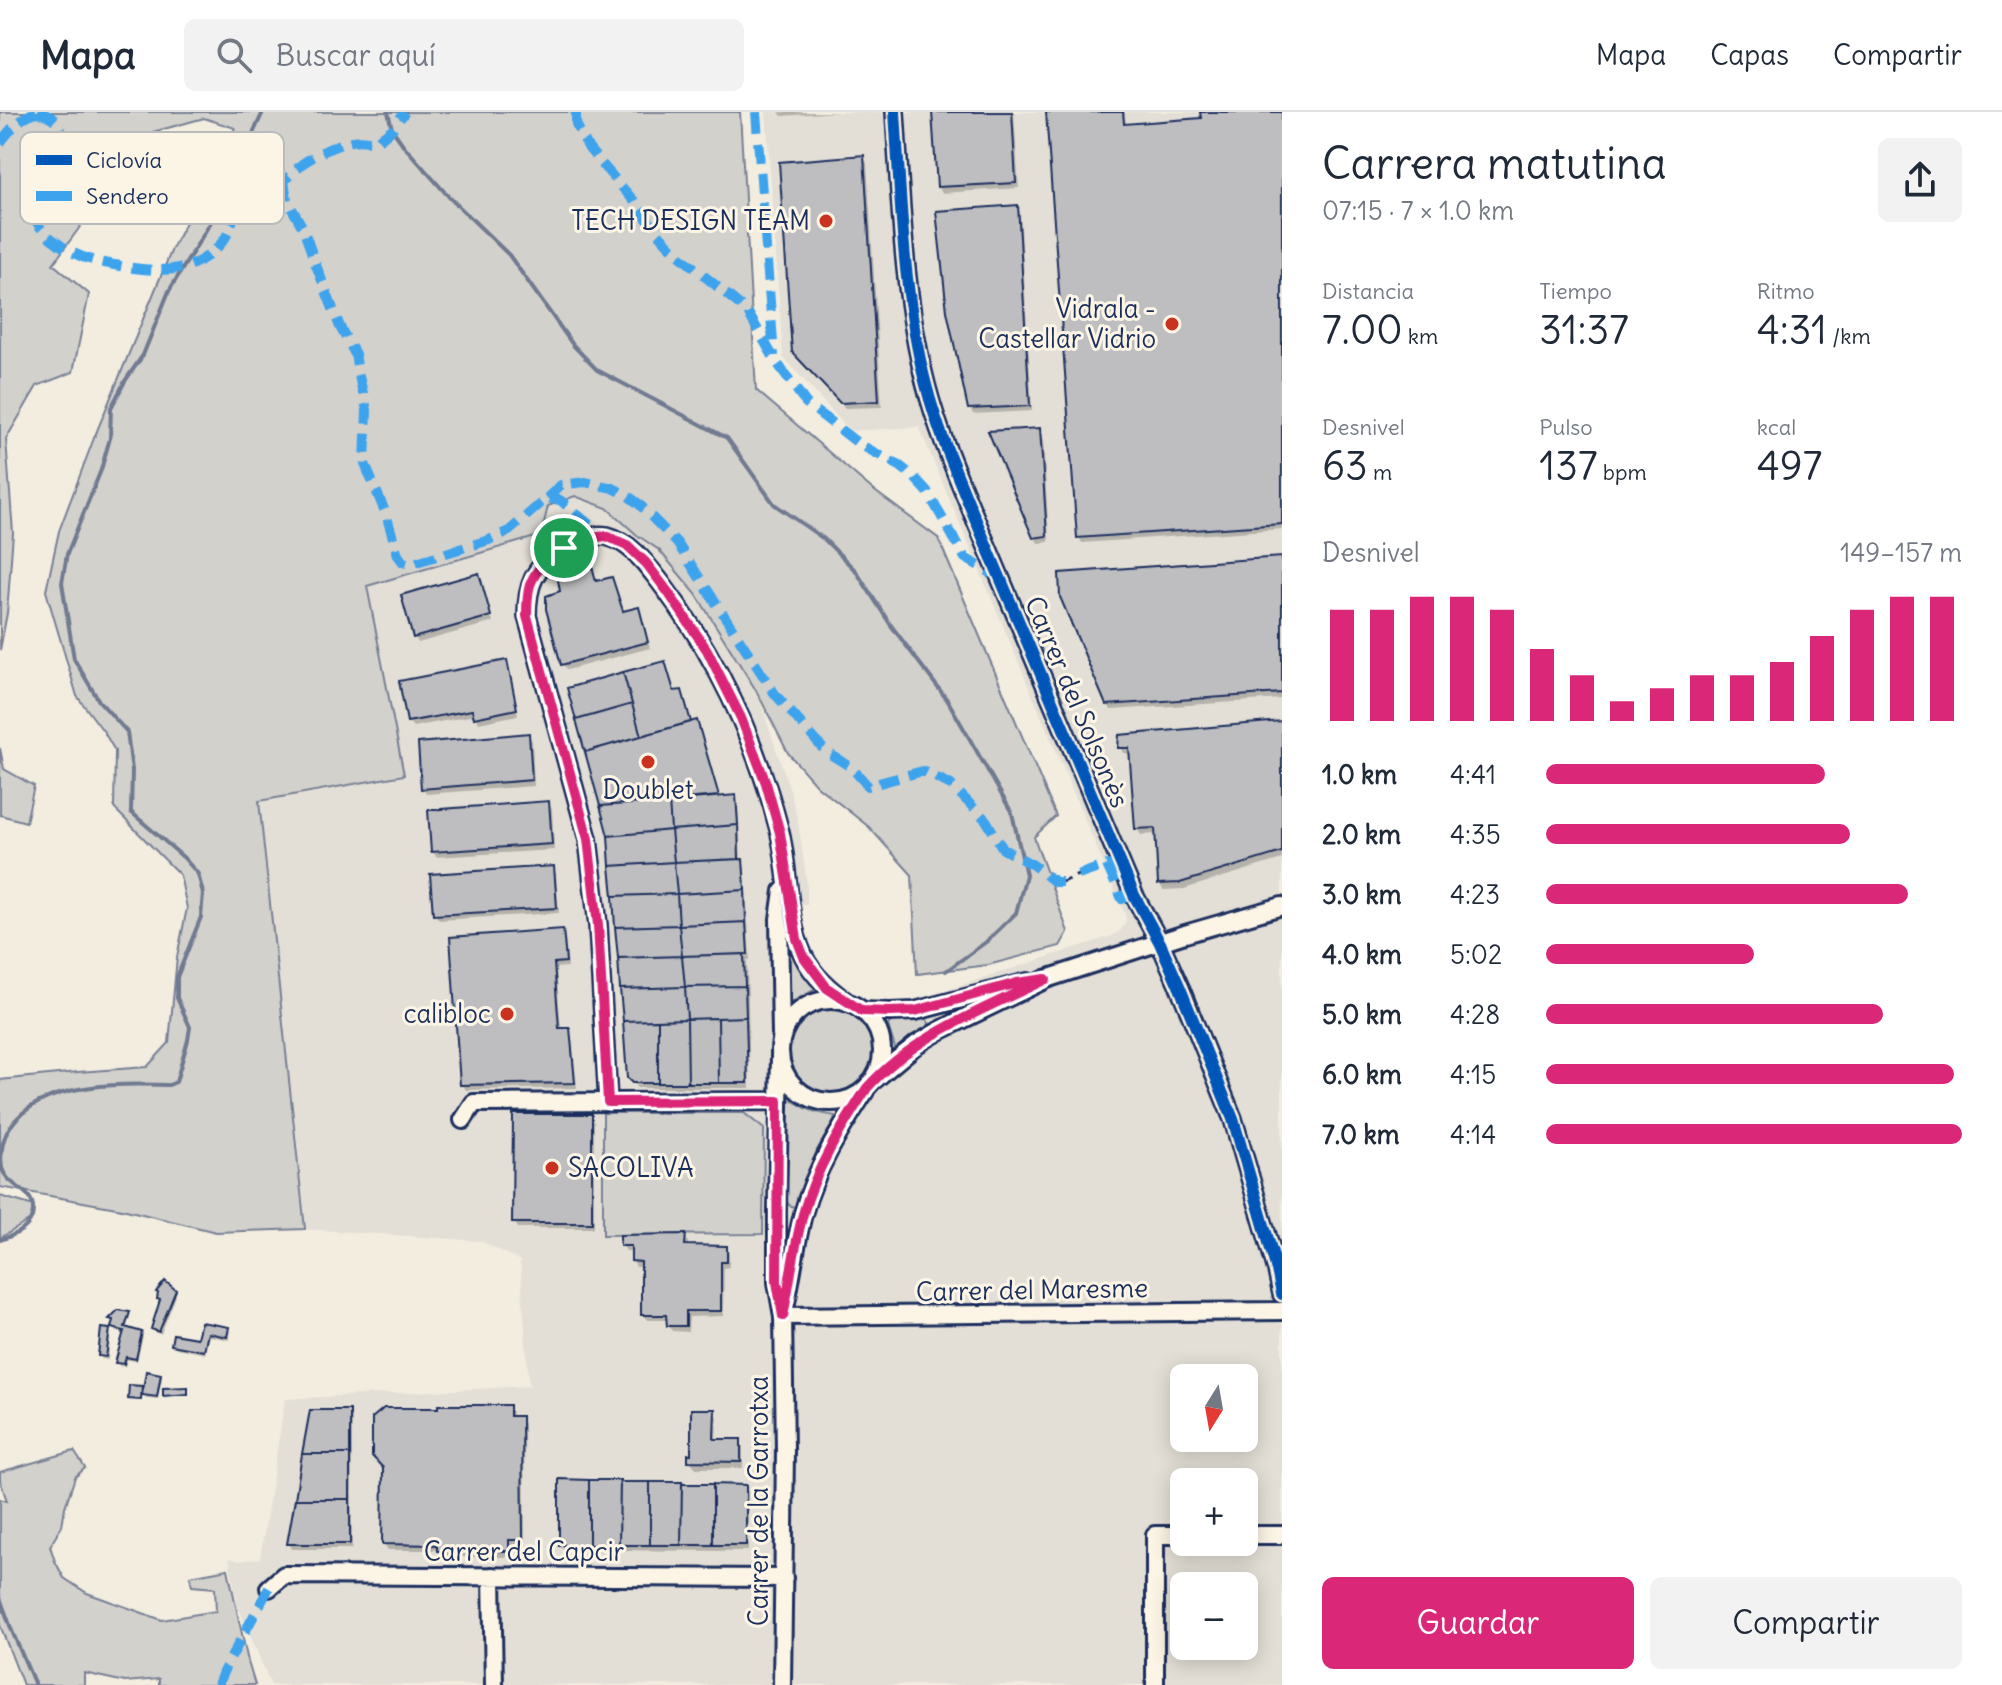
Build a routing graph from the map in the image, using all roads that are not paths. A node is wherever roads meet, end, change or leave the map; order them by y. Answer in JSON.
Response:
{"nodes":[{"id":1,"x":895,"y":112,"type":"edge"},
{"id":2,"x":786,"y":866,"type":"junction"},
{"id":3,"x":1282,"y":906,"type":"edge"},
{"id":4,"x":1160,"y":943,"type":"junction"},
{"id":5,"x":1046,"y":979,"type":"junction"},
{"id":6,"x":855,"y":1007,"type":"junction"},
{"id":7,"x":780,"y":1048,"type":"junction"},
{"id":8,"x":871,"y":1084,"type":"junction"},
{"id":9,"x":778,"y":1101,"type":"junction"},
{"id":10,"x":608,"y":1102,"type":"junction"},
{"id":11,"x":463,"y":1120,"type":"dead end"},
{"id":12,"x":1282,"y":1294,"type":"edge"},
{"id":13,"x":1282,"y":1311,"type":"edge"},
{"id":14,"x":783,"y":1316,"type":"junction"},
{"id":15,"x":1170,"y":1535,"type":"edge"},
{"id":16,"x":1258,"y":1535,"type":"edge"},
{"id":17,"x":1282,"y":1535,"type":"edge"},
{"id":18,"x":492,"y":1576,"type":"junction"},
{"id":19,"x":784,"y":1578,"type":"junction"},
{"id":20,"x":269,"y":1588,"type":"dead end"},
{"id":21,"x":494,"y":1685,"type":"edge"},
{"id":22,"x":782,"y":1685,"type":"edge"},
{"id":23,"x":1155,"y":1685,"type":"edge"}],
"edges":[{"from":1,"to":4,"type":"street","name":"Carrer del Solsonès"},
{"from":2,"to":6,"type":"street","name":"Carrer de la Garrotxa"},
{"from":2,"to":7,"type":"street","name":"Carrer de la Garrotxa"},
{"from":2,"to":10,"type":"street","name":"Carrer de la Garrotxa"},
{"from":3,"to":4,"type":"street"},
{"from":4,"to":5,"type":"street"},
{"from":4,"to":12,"type":"street","name":"Carrer del Solsonès"},
{"from":5,"to":6,"type":"street"},
{"from":5,"to":8,"type":"street"},
{"from":6,"to":7,"type":"street"},
{"from":6,"to":8,"type":"street"},
{"from":7,"to":8,"type":"street"},
{"from":7,"to":9,"type":"street","name":"Carrer de la Garrotxa"},
{"from":8,"to":14,"type":"street","name":"Carrer de la Garrotxa"},
{"from":9,"to":10,"type":"street"},
{"from":9,"to":14,"type":"street","name":"Carrer de la Garrotxa"},
{"from":10,"to":11,"type":"street"},
{"from":13,"to":14,"type":"street","name":"Carrer del Maresme"},
{"from":14,"to":19,"type":"street","name":"Carrer de la Garrotxa"},
{"from":15,"to":23,"type":"street"},
{"from":16,"to":17,"type":"street"},
{"from":18,"to":19,"type":"street","name":"Carrer del Capcir"},
{"from":18,"to":20,"type":"street","name":"Carrer del Capcir"},
{"from":18,"to":21,"type":"street"},
{"from":19,"to":22,"type":"street","name":"Carrer de la Garrotxa"}]}
